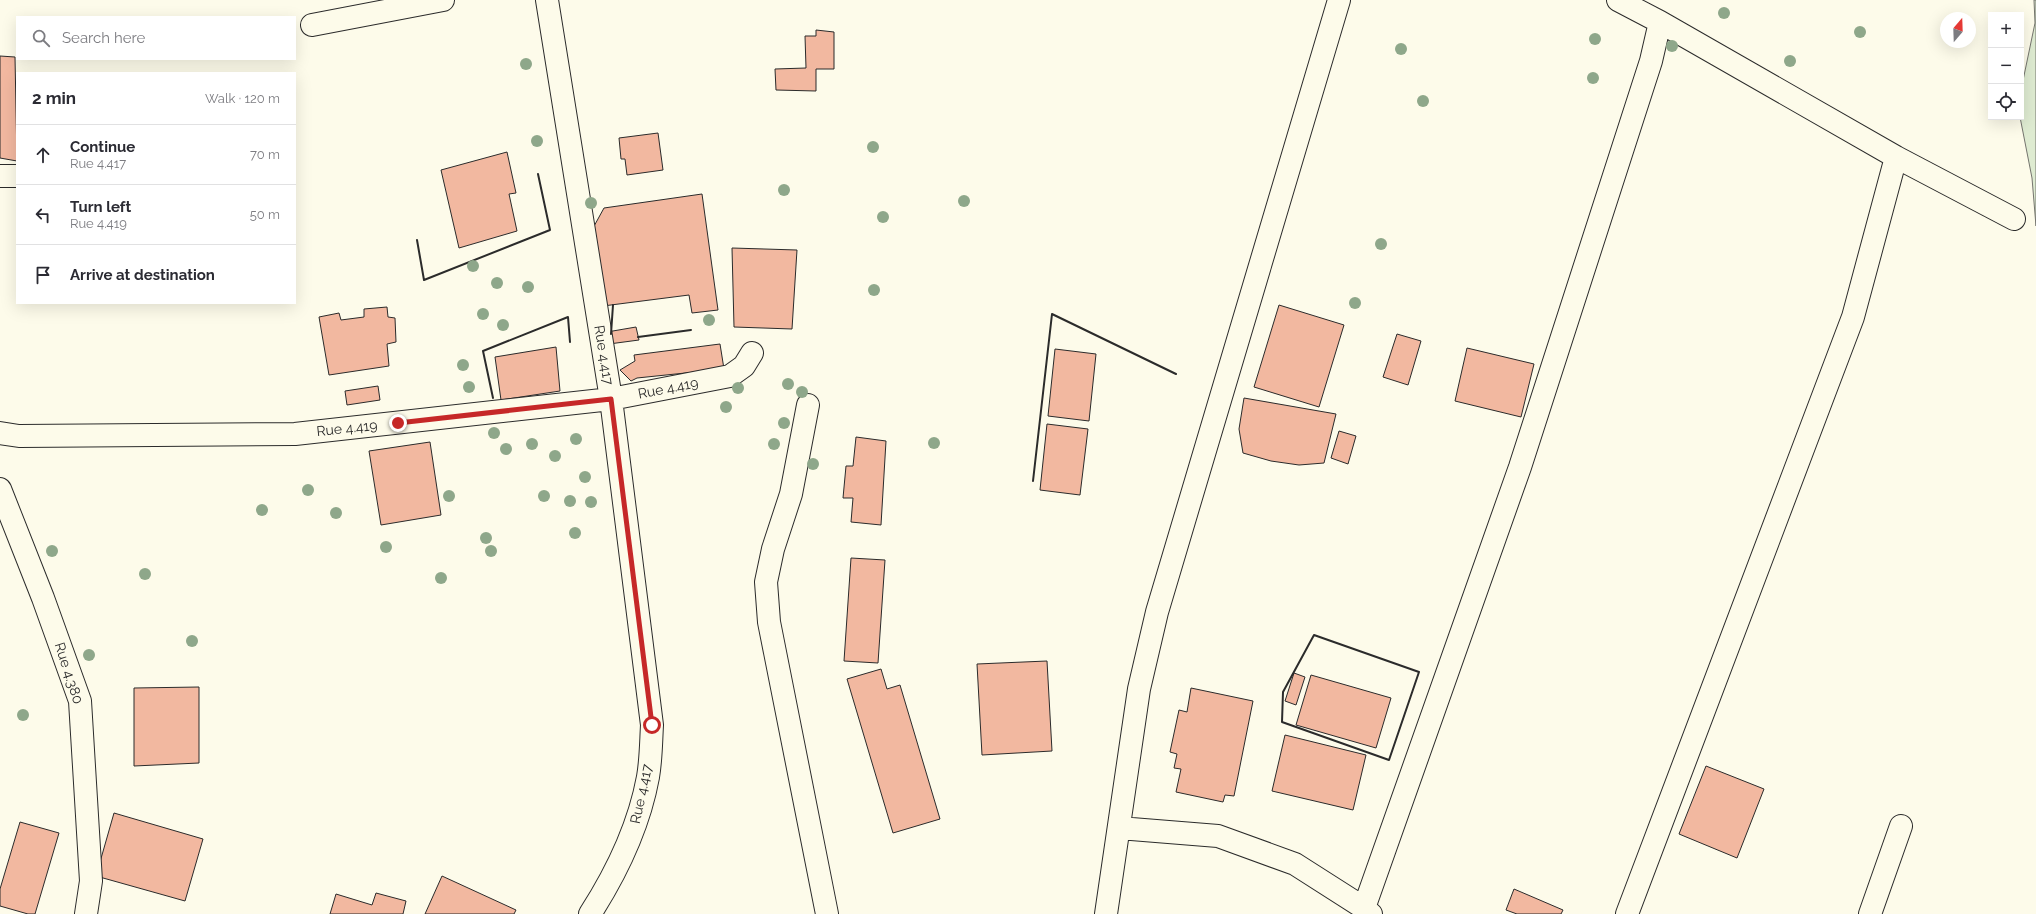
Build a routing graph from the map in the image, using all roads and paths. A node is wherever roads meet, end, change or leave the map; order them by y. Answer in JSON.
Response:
{"nodes":[{"id":1,"x":443,"y":0,"type":"edge"},
{"id":2,"x":547,"y":0,"type":"edge"},
{"id":3,"x":1339,"y":0,"type":"edge"},
{"id":4,"x":1618,"y":0,"type":"edge"},
{"id":5,"x":1660,"y":22,"type":"junction"},
{"id":6,"x":312,"y":25,"type":"dead end"},
{"id":7,"x":1896,"y":157,"type":"junction"},
{"id":8,"x":0,"y":176,"type":"edge"},
{"id":9,"x":16,"y":176,"type":"edge"},
{"id":10,"x":2014,"y":219,"type":"dead end"},
{"id":11,"x":752,"y":353,"type":"dead end"},
{"id":12,"x":611,"y":399,"type":"junction"},
{"id":13,"x":808,"y":405,"type":"dead end"},
{"id":14,"x":0,"y":434,"type":"edge"},
{"id":15,"x":0,"y":489,"type":"edge"},
{"id":16,"x":1901,"y":826,"type":"dead end"},
{"id":17,"x":1119,"y":828,"type":"junction"},
{"id":18,"x":1367,"y":911,"type":"edge"},
{"id":19,"x":86,"y":914,"type":"edge"},
{"id":20,"x":590,"y":914,"type":"edge"},
{"id":21,"x":827,"y":914,"type":"edge"},
{"id":22,"x":1106,"y":914,"type":"edge"},
{"id":23,"x":1627,"y":914,"type":"edge"},
{"id":24,"x":1870,"y":914,"type":"edge"}],
"edges":[{"from":1,"to":6,"type":"street"},
{"from":2,"to":12,"type":"street","name":"Rue 4.417"},
{"from":3,"to":17,"type":"street"},
{"from":4,"to":5,"type":"street"},
{"from":5,"to":7,"type":"street"},
{"from":5,"to":18,"type":"street"},
{"from":7,"to":10,"type":"street"},
{"from":7,"to":23,"type":"street"},
{"from":8,"to":9,"type":"street"},
{"from":11,"to":12,"type":"street","name":"Rue 4.419"},
{"from":12,"to":14,"type":"street","name":"Rue 4.419"},
{"from":12,"to":20,"type":"street","name":"Rue 4.417"},
{"from":13,"to":21,"type":"street"},
{"from":15,"to":19,"type":"street","name":"Rue 4.380"},
{"from":16,"to":24,"type":"street"},
{"from":17,"to":18,"type":"street"},
{"from":17,"to":22,"type":"street"}]}
